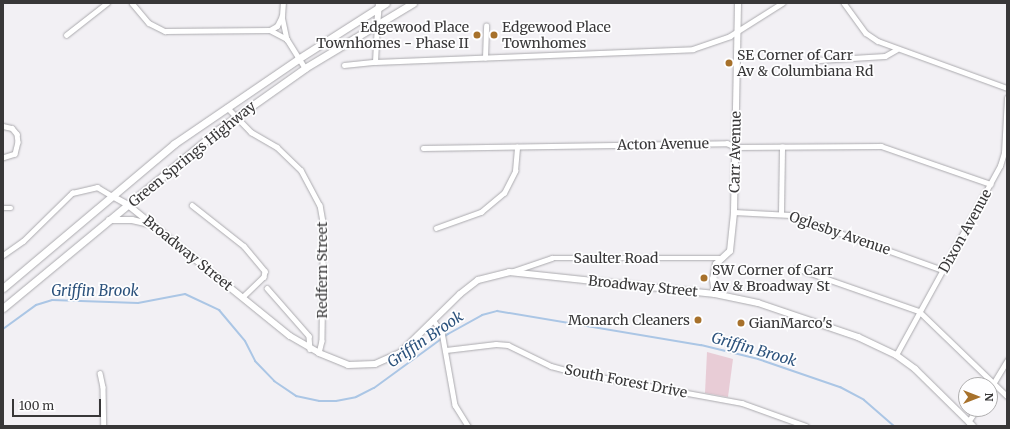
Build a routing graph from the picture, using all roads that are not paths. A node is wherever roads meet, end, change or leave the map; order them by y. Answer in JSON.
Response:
{"nodes":[{"id":1,"x":107,"y":3,"type":"edge"},
{"id":2,"x":132,"y":3,"type":"edge"},
{"id":3,"x":283,"y":3,"type":"edge"},
{"id":4,"x":386,"y":3,"type":"edge"},
{"id":5,"x":412,"y":3,"type":"edge"},
{"id":6,"x":738,"y":3,"type":"edge"},
{"id":7,"x":782,"y":3,"type":"edge"},
{"id":8,"x":847,"y":4,"type":"edge"},
{"id":9,"x":378,"y":6,"type":"edge"},
{"id":10,"x":282,"y":16,"type":"junction"},
{"id":11,"x":377,"y":26,"type":"junction"},
{"id":12,"x":486,"y":26,"type":"dead end"},
{"id":13,"x":270,"y":30,"type":"junction"},
{"id":14,"x":738,"y":31,"type":"junction"},
{"id":15,"x":66,"y":35,"type":"dead end"},
{"id":16,"x":287,"y":39,"type":"junction"},
{"id":17,"x":896,"y":50,"type":"junction"},
{"id":18,"x":485,"y":58,"type":"junction"},
{"id":19,"x":298,"y":59,"type":"junction"},
{"id":20,"x":819,"y":60,"type":"dead end"},
{"id":21,"x":375,"y":62,"type":"junction"},
{"id":22,"x":344,"y":65,"type":"dead end"},
{"id":23,"x":304,"y":68,"type":"junction"},
{"id":24,"x":1007,"y":88,"type":"edge"},
{"id":25,"x":1007,"y":98,"type":"edge"},
{"id":26,"x":227,"y":107,"type":"junction"},
{"id":27,"x":236,"y":116,"type":"junction"},
{"id":28,"x":3,"y":126,"type":"edge"},
{"id":29,"x":517,"y":147,"type":"junction"},
{"id":30,"x":735,"y":147,"type":"junction"},
{"id":31,"x":782,"y":147,"type":"junction"},
{"id":32,"x":423,"y":148,"type":"dead end"},
{"id":33,"x":3,"y":158,"type":"edge"},
{"id":34,"x":991,"y":184,"type":"junction"},
{"id":35,"x":112,"y":196,"type":"junction"},
{"id":36,"x":128,"y":205,"type":"junction"},
{"id":37,"x":192,"y":205,"type":"dead end"},
{"id":38,"x":3,"y":208,"type":"edge"},
{"id":39,"x":11,"y":208,"type":"dead end"},
{"id":40,"x":734,"y":212,"type":"junction"},
{"id":41,"x":781,"y":213,"type":"junction"},
{"id":42,"x":109,"y":220,"type":"junction"},
{"id":43,"x":151,"y":224,"type":"junction"},
{"id":44,"x":436,"y":228,"type":"dead end"},
{"id":45,"x":3,"y":255,"type":"edge"},
{"id":46,"x":725,"y":258,"type":"junction"},
{"id":47,"x":796,"y":268,"type":"dead end"},
{"id":48,"x":943,"y":270,"type":"junction"},
{"id":49,"x":509,"y":272,"type":"junction"},
{"id":50,"x":3,"y":288,"type":"edge"},
{"id":51,"x":267,"y":288,"type":"dead end"},
{"id":52,"x":715,"y":294,"type":"junction"},
{"id":53,"x":243,"y":297,"type":"junction"},
{"id":54,"x":3,"y":308,"type":"edge"},
{"id":55,"x":919,"y":312,"type":"junction"},
{"id":56,"x":434,"y":321,"type":"junction"},
{"id":57,"x":310,"y":349,"type":"junction"},
{"id":58,"x":446,"y":350,"type":"junction"},
{"id":59,"x":318,"y":353,"type":"junction"},
{"id":60,"x":896,"y":355,"type":"junction"},
{"id":61,"x":1007,"y":363,"type":"edge"},
{"id":62,"x":100,"y":373,"type":"dead end"},
{"id":63,"x":988,"y":377,"type":"edge"},
{"id":64,"x":998,"y":377,"type":"edge"},
{"id":65,"x":998,"y":387,"type":"edge"},
{"id":66,"x":1007,"y":396,"type":"edge"},
{"id":67,"x":971,"y":424,"type":"edge"},
{"id":68,"x":104,"y":426,"type":"edge"},
{"id":69,"x":468,"y":426,"type":"edge"},
{"id":70,"x":806,"y":426,"type":"edge"}],
"edges":[{"from":1,"to":15,"type":"street"},
{"from":2,"to":13,"type":"street"},
{"from":3,"to":10,"type":"street"},
{"from":4,"to":9,"type":"main road","name":"Green Springs Highway"},
{"from":5,"to":11,"type":"main road","name":"Green Springs Highway"},
{"from":6,"to":14,"type":"street","name":"Carr Avenue"},
{"from":7,"to":14,"type":"street"},
{"from":8,"to":17,"type":"street"},
{"from":9,"to":11,"type":"street"},
{"from":9,"to":19,"type":"main road","name":"Green Springs Highway"},
{"from":10,"to":13,"type":"street"},
{"from":10,"to":16,"type":"street"},
{"from":11,"to":21,"type":"street"},
{"from":11,"to":23,"type":"main road","name":"Green Springs Highway"},
{"from":12,"to":18,"type":"street"},
{"from":13,"to":16,"type":"street"},
{"from":14,"to":18,"type":"street"},
{"from":14,"to":30,"type":"street","name":"Carr Avenue"},
{"from":16,"to":19,"type":"street"},
{"from":17,"to":20,"type":"street"},
{"from":17,"to":24,"type":"street"},
{"from":18,"to":21,"type":"street"},
{"from":19,"to":23,"type":"street"},
{"from":19,"to":26,"type":"main road","name":"Green Springs Highway"},
{"from":21,"to":22,"type":"street"},
{"from":23,"to":27,"type":"main road","name":"Green Springs Highway"},
{"from":25,"to":34,"type":"street","name":"Dixon Avenue"},
{"from":26,"to":27,"type":"street","name":"Redfern Street"},
{"from":26,"to":35,"type":"main road","name":"Green Springs Highway"},
{"from":27,"to":36,"type":"main road","name":"Green Springs Highway"},
{"from":27,"to":59,"type":"street","name":"Redfern Street"},
{"from":28,"to":33,"type":"street"},
{"from":29,"to":30,"type":"street","name":"Acton Avenue"},
{"from":29,"to":32,"type":"street","name":"Acton Avenue"},
{"from":29,"to":44,"type":"street"},
{"from":30,"to":31,"type":"street","name":"Acton Avenue"},
{"from":30,"to":40,"type":"street","name":"Carr Avenue"},
{"from":31,"to":34,"type":"street","name":"Acton Avenue"},
{"from":31,"to":41,"type":"street"},
{"from":34,"to":48,"type":"street","name":"Dixon Avenue"},
{"from":35,"to":36,"type":"street","name":"Broadway Street"},
{"from":35,"to":45,"type":"street"},
{"from":35,"to":50,"type":"main road","name":"Green Springs Highway"},
{"from":36,"to":42,"type":"main road","name":"Green Springs Highway"},
{"from":36,"to":43,"type":"street","name":"Broadway Street"},
{"from":37,"to":53,"type":"street","name":"Broadway Street"},
{"from":38,"to":39,"type":"street"},
{"from":40,"to":41,"type":"street","name":"Oglesby Avenue"},
{"from":40,"to":46,"type":"street","name":"Carr Avenue"},
{"from":41,"to":48,"type":"street","name":"Oglesby Avenue"},
{"from":42,"to":43,"type":"street"},
{"from":42,"to":54,"type":"main road","name":"Green Springs Highway"},
{"from":43,"to":53,"type":"street","name":"Broadway Street"},
{"from":46,"to":49,"type":"street","name":"Saulter Road"},
{"from":46,"to":52,"type":"street","name":"Carr Avenue"},
{"from":47,"to":55,"type":"street"},
{"from":48,"to":55,"type":"street","name":"Dixon Avenue"},
{"from":49,"to":52,"type":"street","name":"Broadway Street"},
{"from":49,"to":56,"type":"street","name":"Broadway Street"},
{"from":51,"to":57,"type":"street"},
{"from":52,"to":60,"type":"street","name":"Broadway Street"},
{"from":53,"to":57,"type":"street","name":"Broadway Street"},
{"from":55,"to":60,"type":"street","name":"Dixon Avenue"},
{"from":55,"to":63,"type":"street"},
{"from":56,"to":58,"type":"street"},
{"from":56,"to":59,"type":"street","name":"Broadway Street"},
{"from":57,"to":59,"type":"street","name":"Broadway Street"},
{"from":58,"to":69,"type":"street"},
{"from":58,"to":70,"type":"street","name":"South Forest Drive"},
{"from":60,"to":67,"type":"street","name":"Broadway Street"},
{"from":61,"to":64,"type":"street"},
{"from":62,"to":68,"type":"street"},
{"from":65,"to":66,"type":"street"}]}
